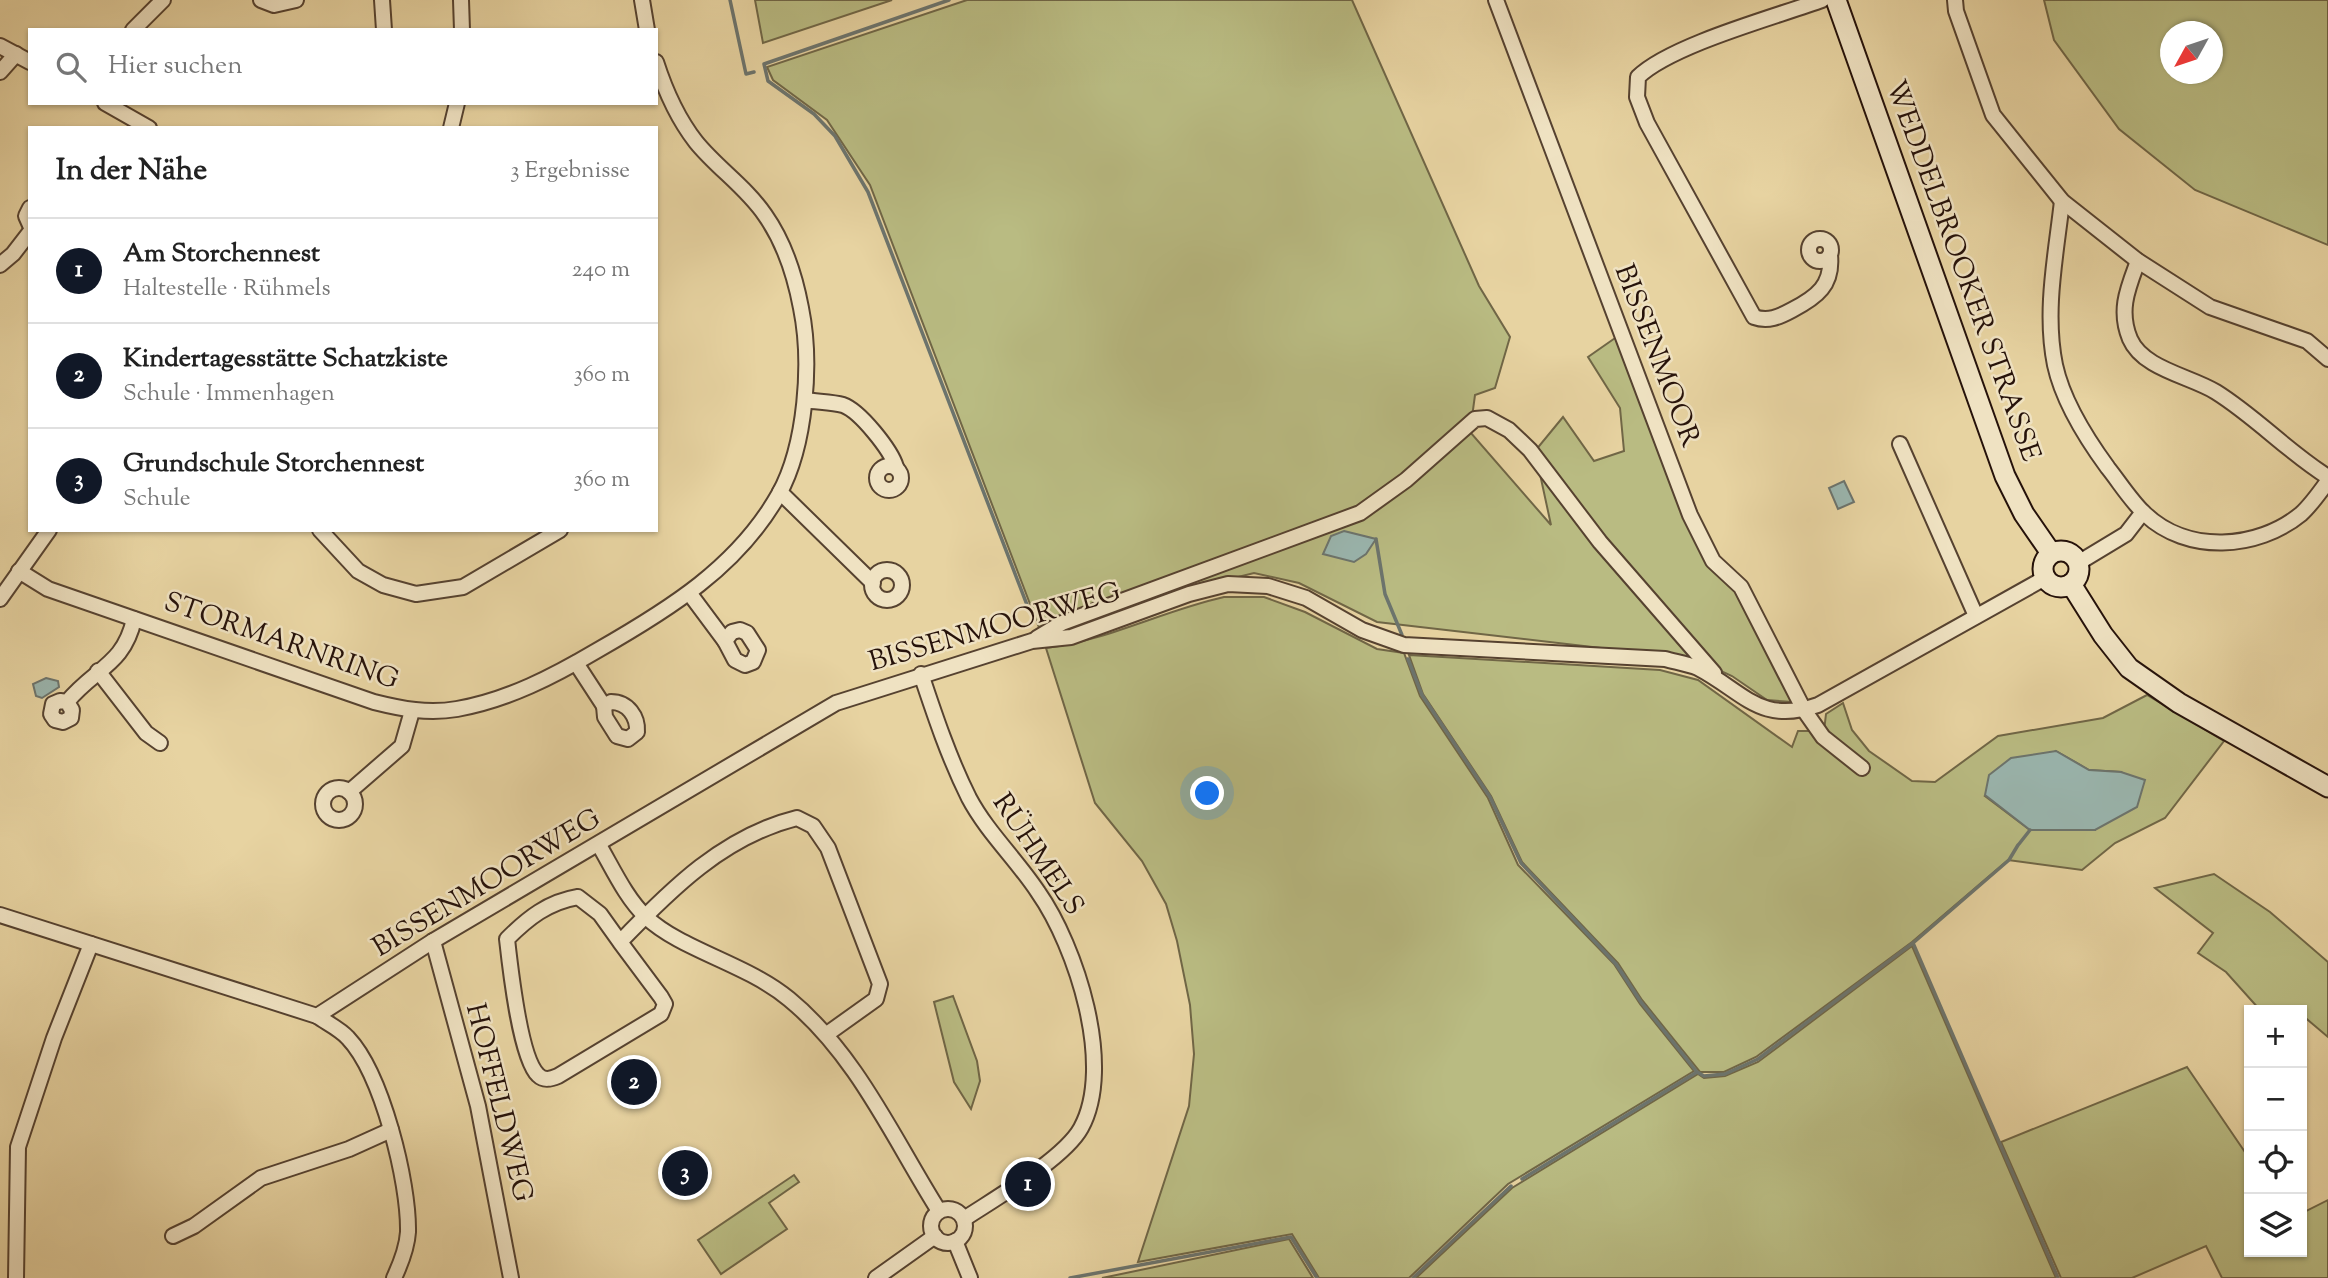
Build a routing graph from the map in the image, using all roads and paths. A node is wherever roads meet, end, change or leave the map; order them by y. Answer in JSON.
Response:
{"nodes":[{"id":1,"x":163,"y":0,"type":"edge"},
{"id":2,"x":261,"y":0,"type":"edge"},
{"id":3,"x":296,"y":0,"type":"edge"},
{"id":4,"x":382,"y":0,"type":"edge"},
{"id":5,"x":461,"y":0,"type":"edge"},
{"id":6,"x":642,"y":0,"type":"edge"},
{"id":7,"x":1496,"y":0,"type":"edge"},
{"id":8,"x":1822,"y":0,"type":"edge"},
{"id":9,"x":1836,"y":0,"type":"edge"},
{"id":10,"x":1955,"y":0,"type":"edge"},
{"id":11,"x":135,"y":28,"type":"edge"},
{"id":12,"x":384,"y":28,"type":"edge"},
{"id":13,"x":463,"y":28,"type":"edge"},
{"id":14,"x":648,"y":28,"type":"edge"},
{"id":15,"x":0,"y":46,"type":"edge"},
{"id":16,"x":16,"y":54,"type":"junction"},
{"id":17,"x":28,"y":61,"type":"edge"},
{"id":18,"x":658,"y":67,"type":"edge"},
{"id":19,"x":0,"y":72,"type":"edge"},
{"id":20,"x":109,"y":105,"type":"edge"},
{"id":21,"x":457,"y":105,"type":"edge"},
{"id":22,"x":145,"y":126,"type":"edge"},
{"id":23,"x":451,"y":126,"type":"edge"},
{"id":24,"x":2062,"y":201,"type":"junction"},
{"id":25,"x":28,"y":235,"type":"edge"},
{"id":26,"x":1830,"y":255,"type":"dead end"},
{"id":27,"x":2138,"y":261,"type":"junction"},
{"id":28,"x":0,"y":265,"type":"edge"},
{"id":29,"x":2328,"y":359,"type":"edge"},
{"id":30,"x":805,"y":400,"type":"junction"},
{"id":31,"x":1900,"y":444,"type":"dead end"},
{"id":32,"x":895,"y":467,"type":"dead end"},
{"id":33,"x":2328,"y":479,"type":"edge"},
{"id":34,"x":780,"y":492,"type":"junction"},
{"id":35,"x":2143,"y":513,"type":"junction"},
{"id":36,"x":48,"y":532,"type":"edge"},
{"id":37,"x":322,"y":532,"type":"edge"},
{"id":38,"x":557,"y":532,"type":"edge"},
{"id":39,"x":2051,"y":553,"type":"junction"},
{"id":40,"x":2078,"y":563,"type":"junction"},
{"id":41,"x":19,"y":571,"type":"junction"},
{"id":42,"x":2045,"y":579,"type":"junction"},
{"id":43,"x":873,"y":583,"type":"dead end"},
{"id":44,"x":2071,"y":584,"type":"junction"},
{"id":45,"x":690,"y":594,"type":"junction"},
{"id":46,"x":0,"y":599,"type":"edge"},
{"id":47,"x":1976,"y":616,"type":"junction"},
{"id":48,"x":134,"y":619,"type":"junction"},
{"id":49,"x":725,"y":641,"type":"dead end"},
{"id":50,"x":1032,"y":641,"type":"junction"},
{"id":51,"x":576,"y":663,"type":"junction"},
{"id":52,"x":98,"y":671,"type":"junction"},
{"id":53,"x":921,"y":674,"type":"junction"},
{"id":54,"x":1726,"y":688,"type":"junction"},
{"id":55,"x":67,"y":702,"type":"dead end"},
{"id":56,"x":604,"y":706,"type":"dead end"},
{"id":57,"x":1804,"y":710,"type":"junction"},
{"id":58,"x":412,"y":711,"type":"junction"},
{"id":59,"x":160,"y":743,"type":"dead end"},
{"id":60,"x":1862,"y":768,"type":"dead end"},
{"id":61,"x":2328,"y":788,"type":"edge"},
{"id":62,"x":349,"y":792,"type":"dead end"},
{"id":63,"x":599,"y":845,"type":"junction"},
{"id":64,"x":0,"y":915,"type":"edge"},
{"id":65,"x":645,"y":916,"type":"junction"},
{"id":66,"x":433,"y":941,"type":"junction"},
{"id":67,"x":620,"y":942,"type":"junction"},
{"id":68,"x":91,"y":943,"type":"junction"},
{"id":69,"x":317,"y":1016,"type":"junction"},
{"id":70,"x":827,"y":1034,"type":"junction"},
{"id":71,"x":391,"y":1130,"type":"junction"},
{"id":72,"x":939,"y":1211,"type":"junction"},
{"id":73,"x":964,"y":1219,"type":"junction"},
{"id":74,"x":173,"y":1236,"type":"dead end"},
{"id":75,"x":935,"y":1236,"type":"junction"},
{"id":76,"x":955,"y":1241,"type":"junction"},
{"id":77,"x":16,"y":1278,"type":"edge"},
{"id":78,"x":394,"y":1278,"type":"edge"},
{"id":79,"x":511,"y":1278,"type":"edge"},
{"id":80,"x":876,"y":1278,"type":"edge"},
{"id":81,"x":970,"y":1278,"type":"edge"}],
"edges":[{"from":1,"to":11,"type":"street"},
{"from":2,"to":3,"type":"street"},
{"from":4,"to":12,"type":"street"},
{"from":5,"to":13,"type":"street"},
{"from":6,"to":14,"type":"street"},
{"from":7,"to":57,"type":"street","name":"BISSENMOOR"},
{"from":8,"to":26,"type":"street"},
{"from":9,"to":39,"type":"street","name":"WEDDELBROOKER STRASSE"},
{"from":10,"to":24,"type":"street"},
{"from":15,"to":16,"type":"street"},
{"from":16,"to":17,"type":"street"},
{"from":16,"to":19,"type":"street"},
{"from":18,"to":30,"type":"street","name":"STORMARNRING"},
{"from":20,"to":22,"type":"street"},
{"from":21,"to":23,"type":"street"},
{"from":24,"to":27,"type":"street"},
{"from":24,"to":35,"type":"street"},
{"from":25,"to":28,"type":"street"},
{"from":27,"to":29,"type":"street"},
{"from":27,"to":33,"type":"street"},
{"from":30,"to":32,"type":"street"},
{"from":30,"to":34,"type":"street","name":"STORMARNRING"},
{"from":31,"to":47,"type":"street"},
{"from":33,"to":35,"type":"street"},
{"from":34,"to":43,"type":"street"},
{"from":34,"to":45,"type":"street","name":"STORMARNRING"},
{"from":35,"to":40,"type":"street"},
{"from":36,"to":41,"type":"street"},
{"from":37,"to":38,"type":"street"},
{"from":39,"to":40,"type":"street"},
{"from":39,"to":42,"type":"street"},
{"from":40,"to":44,"type":"street"},
{"from":41,"to":46,"type":"street"},
{"from":41,"to":48,"type":"street","name":"STORMARNRING"},
{"from":42,"to":44,"type":"street"},
{"from":42,"to":47,"type":"street","name":"BISSENMOORWEG"},
{"from":44,"to":61,"type":"street"},
{"from":45,"to":49,"type":"street"},
{"from":45,"to":51,"type":"street","name":"STORMARNRING"},
{"from":47,"to":57,"type":"street","name":"BISSENMOORWEG"},
{"from":48,"to":52,"type":"street","name":"STORMARNRING"},
{"from":48,"to":58,"type":"street","name":"STORMARNRING"},
{"from":50,"to":53,"type":"street","name":"BISSENMOORWEG"},
{"from":50,"to":54,"type":"street","name":"BISSENMOORWEG"},
{"from":50,"to":54,"type":"street"},
{"from":51,"to":56,"type":"street"},
{"from":51,"to":58,"type":"street","name":"STORMARNRING"},
{"from":52,"to":55,"type":"street","name":"STORMARNRING"},
{"from":52,"to":59,"type":"street"},
{"from":53,"to":63,"type":"street","name":"BISSENMOORWEG"},
{"from":53,"to":73,"type":"street","name":"RÜHMELS"},
{"from":54,"to":57,"type":"street","name":"BISSENMOORWEG"},
{"from":57,"to":60,"type":"street","name":"BISSENMOOR"},
{"from":58,"to":62,"type":"street","name":"STORMARNRING"},
{"from":63,"to":65,"type":"street"},
{"from":63,"to":66,"type":"street","name":"BISSENMOORWEG"},
{"from":64,"to":68,"type":"street"},
{"from":65,"to":67,"type":"street"},
{"from":65,"to":70,"type":"street"},
{"from":65,"to":70,"type":"street"},
{"from":66,"to":69,"type":"street","name":"BISSENMOORWEG"},
{"from":66,"to":79,"type":"street","name":"HOFFELDWEG"},
{"from":67,"to":67,"type":"street"},
{"from":68,"to":69,"type":"street"},
{"from":68,"to":77,"type":"street"},
{"from":69,"to":71,"type":"street"},
{"from":70,"to":72,"type":"street"},
{"from":71,"to":74,"type":"street"},
{"from":71,"to":78,"type":"street"},
{"from":72,"to":73,"type":"street"},
{"from":72,"to":75,"type":"street"},
{"from":73,"to":76,"type":"street"},
{"from":75,"to":76,"type":"street"},
{"from":75,"to":80,"type":"street"},
{"from":76,"to":81,"type":"street"}]}
